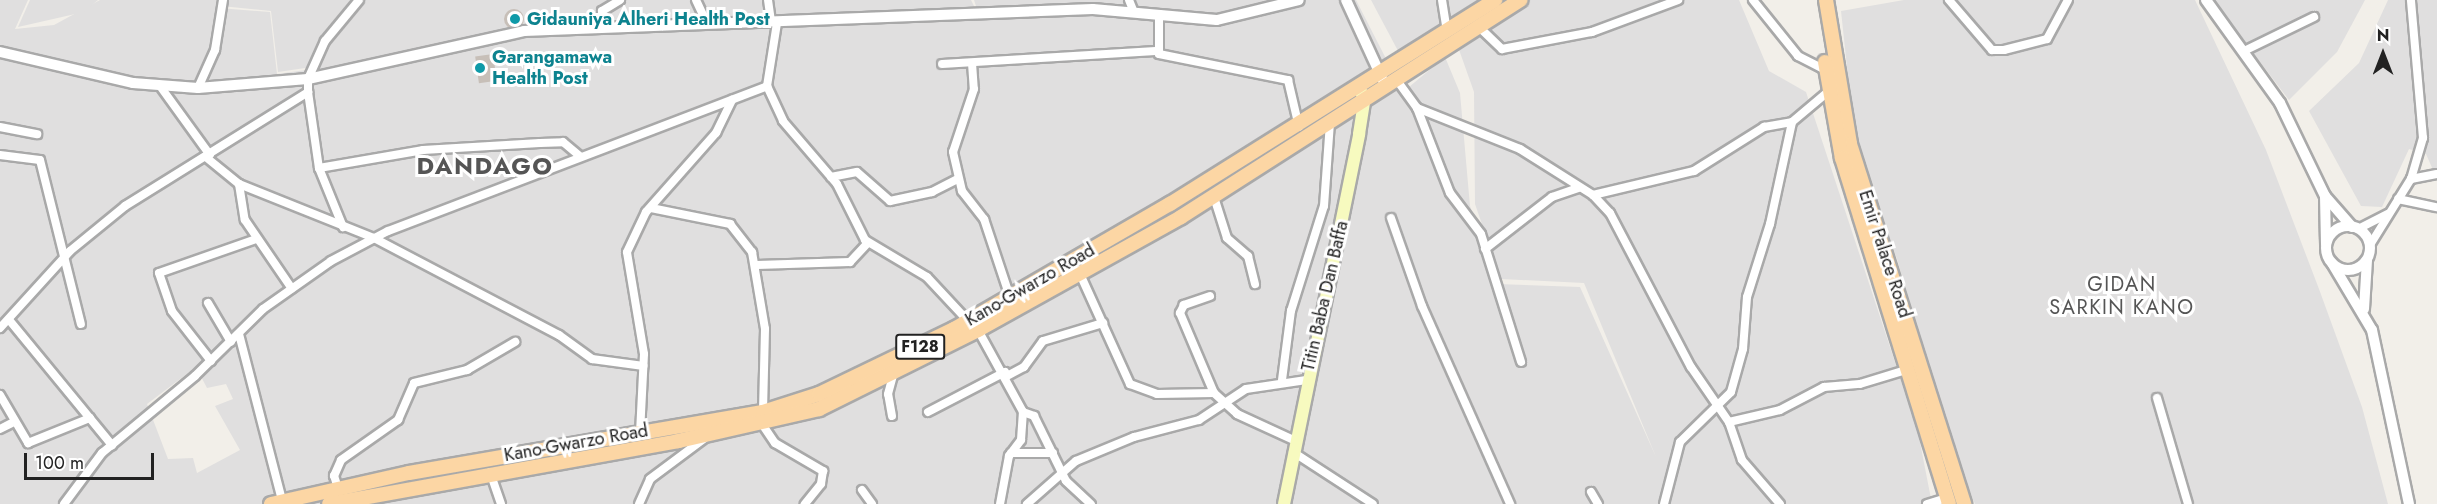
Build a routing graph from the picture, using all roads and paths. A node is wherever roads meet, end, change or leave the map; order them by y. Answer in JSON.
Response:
{"nodes":[{"id":1,"x":223,"y":0,"type":"edge"},
{"id":2,"x":358,"y":0,"type":"edge"},
{"id":3,"x":620,"y":0,"type":"edge"},
{"id":4,"x":696,"y":0,"type":"edge"},
{"id":5,"x":768,"y":0,"type":"edge"},
{"id":6,"x":1299,"y":0,"type":"edge"},
{"id":7,"x":1346,"y":0,"type":"edge"},
{"id":8,"x":1442,"y":0,"type":"edge"},
{"id":9,"x":1495,"y":0,"type":"edge"},
{"id":10,"x":1520,"y":0,"type":"edge"},
{"id":11,"x":1678,"y":0,"type":"edge"},
{"id":12,"x":1753,"y":0,"type":"edge"},
{"id":13,"x":1817,"y":0,"type":"edge"},
{"id":14,"x":1826,"y":0,"type":"edge"},
{"id":15,"x":1949,"y":0,"type":"edge"},
{"id":16,"x":2068,"y":0,"type":"edge"},
{"id":17,"x":2206,"y":0,"type":"edge"},
{"id":18,"x":2411,"y":0,"type":"edge"},
{"id":19,"x":1131,"y":5,"type":"edge"},
{"id":20,"x":1159,"y":14,"type":"junction"},
{"id":21,"x":2314,"y":17,"type":"dead end"},
{"id":22,"x":774,"y":22,"type":"junction"},
{"id":23,"x":707,"y":24,"type":"junction"},
{"id":24,"x":602,"y":26,"type":"junction"},
{"id":25,"x":1479,"y":27,"type":"junction"},
{"id":26,"x":1447,"y":32,"type":"junction"},
{"id":27,"x":1156,"y":51,"type":"junction"},
{"id":28,"x":2244,"y":51,"type":"junction"},
{"id":29,"x":0,"y":52,"type":"edge"},
{"id":30,"x":972,"y":63,"type":"junction"},
{"id":31,"x":942,"y":64,"type":"dead end"},
{"id":32,"x":1831,"y":72,"type":"junction"},
{"id":33,"x":308,"y":79,"type":"junction"},
{"id":34,"x":1388,"y":80,"type":"junction"},
{"id":35,"x":160,"y":86,"type":"junction"},
{"id":36,"x":768,"y":86,"type":"junction"},
{"id":37,"x":198,"y":88,"type":"junction"},
{"id":38,"x":1829,"y":91,"type":"junction"},
{"id":39,"x":308,"y":92,"type":"junction"},
{"id":40,"x":1362,"y":95,"type":"junction"},
{"id":41,"x":732,"y":100,"type":"junction"},
{"id":42,"x":1417,"y":108,"type":"junction"},
{"id":43,"x":1792,"y":122,"type":"junction"},
{"id":44,"x":1330,"y":123,"type":"junction"},
{"id":45,"x":0,"y":127,"type":"edge"},
{"id":46,"x":1299,"y":127,"type":"junction"},
{"id":47,"x":37,"y":134,"type":"dead end"},
{"id":48,"x":0,"y":155,"type":"edge"},
{"id":49,"x":209,"y":157,"type":"junction"},
{"id":50,"x":581,"y":157,"type":"junction"},
{"id":51,"x":319,"y":168,"type":"junction"},
{"id":52,"x":2437,"y":174,"type":"edge"},
{"id":53,"x":831,"y":177,"type":"junction"},
{"id":54,"x":958,"y":179,"type":"junction"},
{"id":55,"x":2411,"y":179,"type":"junction"},
{"id":56,"x":238,"y":184,"type":"junction"},
{"id":57,"x":1578,"y":188,"type":"junction"},
{"id":58,"x":1593,"y":195,"type":"junction"},
{"id":59,"x":2325,"y":196,"type":"junction"},
{"id":60,"x":1214,"y":197,"type":"junction"},
{"id":61,"x":2398,"y":199,"type":"junction"},
{"id":62,"x":2437,"y":207,"type":"edge"},
{"id":63,"x":651,"y":208,"type":"junction"},
{"id":64,"x":2388,"y":214,"type":"junction"},
{"id":65,"x":1391,"y":218,"type":"dead end"},
{"id":66,"x":1144,"y":219,"type":"junction"},
{"id":67,"x":343,"y":227,"type":"junction"},
{"id":68,"x":2355,"y":228,"type":"junction"},
{"id":69,"x":1153,"y":233,"type":"junction"},
{"id":70,"x":374,"y":238,"type":"junction"},
{"id":71,"x":256,"y":239,"type":"junction"},
{"id":72,"x":868,"y":243,"type":"junction"},
{"id":73,"x":2370,"y":245,"type":"junction"},
{"id":74,"x":2326,"y":246,"type":"junction"},
{"id":75,"x":1485,"y":249,"type":"junction"},
{"id":76,"x":66,"y":255,"type":"junction"},
{"id":77,"x":2367,"y":260,"type":"junction"},
{"id":78,"x":2332,"y":263,"type":"junction"},
{"id":79,"x":757,"y":265,"type":"junction"},
{"id":80,"x":1080,"y":274,"type":"junction"},
{"id":81,"x":1255,"y":284,"type":"dead end"},
{"id":82,"x":292,"y":289,"type":"junction"},
{"id":83,"x":1010,"y":297,"type":"junction"},
{"id":84,"x":1210,"y":297,"type":"dead end"},
{"id":85,"x":208,"y":303,"type":"dead end"},
{"id":86,"x":2364,"y":309,"type":"junction"},
{"id":87,"x":10,"y":321,"type":"junction"},
{"id":88,"x":1103,"y":323,"type":"junction"},
{"id":89,"x":81,"y":324,"type":"dead end"},
{"id":90,"x":973,"y":325,"type":"junction"},
{"id":91,"x":0,"y":327,"type":"edge"},
{"id":92,"x":239,"y":334,"type":"junction"},
{"id":93,"x":231,"y":342,"type":"junction"},
{"id":94,"x":515,"y":342,"type":"dead end"},
{"id":95,"x":211,"y":361,"type":"junction"},
{"id":96,"x":1521,"y":362,"type":"dead end"},
{"id":97,"x":644,"y":366,"type":"junction"},
{"id":98,"x":1909,"y":369,"type":"junction"},
{"id":99,"x":1006,"y":374,"type":"junction"},
{"id":100,"x":893,"y":375,"type":"junction"},
{"id":101,"x":1282,"y":380,"type":"junction"},
{"id":102,"x":1306,"y":380,"type":"junction"},
{"id":103,"x":1214,"y":393,"type":"junction"},
{"id":104,"x":0,"y":396,"type":"edge"},
{"id":105,"x":2157,"y":398,"type":"dead end"},
{"id":106,"x":1224,"y":403,"type":"junction"},
{"id":107,"x":1716,"y":405,"type":"junction"},
{"id":108,"x":928,"y":412,"type":"dead end"},
{"id":109,"x":1023,"y":412,"type":"junction"},
{"id":110,"x":892,"y":416,"type":"dead end"},
{"id":111,"x":90,"y":418,"type":"junction"},
{"id":112,"x":763,"y":418,"type":"junction"},
{"id":113,"x":1729,"y":422,"type":"junction"},
{"id":114,"x":12,"y":423,"type":"junction"},
{"id":115,"x":0,"y":429,"type":"edge"},
{"id":116,"x":689,"y":432,"type":"junction"},
{"id":117,"x":712,"y":433,"type":"junction"},
{"id":118,"x":640,"y":434,"type":"junction"},
{"id":119,"x":112,"y":445,"type":"junction"},
{"id":120,"x":1295,"y":447,"type":"junction"},
{"id":121,"x":1011,"y":453,"type":"junction"},
{"id":122,"x":1053,"y":453,"type":"junction"},
{"id":123,"x":490,"y":472,"type":"junction"},
{"id":124,"x":1063,"y":473,"type":"junction"},
{"id":125,"x":338,"y":488,"type":"junction"},
{"id":126,"x":862,"y":490,"type":"dead end"},
{"id":127,"x":1592,"y":492,"type":"dead end"},
{"id":128,"x":1948,"y":501,"type":"edge"},
{"id":129,"x":277,"y":502,"type":"edge"},
{"id":130,"x":64,"y":504,"type":"edge"},
{"id":131,"x":328,"y":504,"type":"edge"},
{"id":132,"x":501,"y":504,"type":"edge"},
{"id":133,"x":639,"y":504,"type":"edge"},
{"id":134,"x":805,"y":504,"type":"edge"},
{"id":135,"x":872,"y":504,"type":"edge"},
{"id":136,"x":1000,"y":504,"type":"edge"},
{"id":137,"x":1027,"y":504,"type":"edge"},
{"id":138,"x":1090,"y":504,"type":"edge"},
{"id":139,"x":1284,"y":504,"type":"edge"},
{"id":140,"x":1373,"y":504,"type":"edge"},
{"id":141,"x":1510,"y":504,"type":"edge"},
{"id":142,"x":1598,"y":504,"type":"edge"},
{"id":143,"x":1664,"y":504,"type":"edge"},
{"id":144,"x":1780,"y":504,"type":"edge"},
{"id":145,"x":1927,"y":504,"type":"edge"},
{"id":146,"x":1964,"y":504,"type":"edge"},
{"id":147,"x":2188,"y":504,"type":"edge"},
{"id":148,"x":2409,"y":504,"type":"edge"}],
"edges":[{"from":1,"to":37,"type":"street"},
{"from":2,"to":33,"type":"street"},
{"from":3,"to":24,"type":"street"},
{"from":4,"to":23,"type":"street"},
{"from":5,"to":22,"type":"street"},
{"from":6,"to":20,"type":"street"},
{"from":7,"to":34,"type":"street"},
{"from":8,"to":26,"type":"street"},
{"from":9,"to":26,"type":"main road","name":"Kano-Gwarzo Road","number":"F128"},
{"from":10,"to":25,"type":"main road","name":"Kano-Gwarzo Road","number":"F128"},
{"from":11,"to":25,"type":"street"},
{"from":12,"to":32,"type":"street"},
{"from":13,"to":32,"type":"main road","name":"Emir Palace Road"},
{"from":14,"to":32,"type":"main road","name":"Emir Palace Road"},
{"from":15,"to":16,"type":"street"},
{"from":17,"to":28,"type":"street"},
{"from":18,"to":55,"type":"street"},
{"from":19,"to":20,"type":"street"},
{"from":19,"to":22,"type":"street"},
{"from":20,"to":27,"type":"street"},
{"from":21,"to":28,"type":"street"},
{"from":22,"to":23,"type":"street"},
{"from":22,"to":36,"type":"street"},
{"from":23,"to":24,"type":"street"},
{"from":24,"to":33,"type":"street"},
{"from":25,"to":34,"type":"main road","name":"Kano-Gwarzo Road","number":"F128"},
{"from":26,"to":34,"type":"main road","name":"Kano-Gwarzo Road","number":"F128"},
{"from":27,"to":30,"type":"street"},
{"from":27,"to":46,"type":"street"},
{"from":28,"to":59,"type":"street"},
{"from":29,"to":35,"type":"street"},
{"from":30,"to":31,"type":"street"},
{"from":30,"to":54,"type":"street"},
{"from":32,"to":38,"type":"main road","name":"Emir Palace Road"},
{"from":32,"to":146,"type":"main road","name":"Emir Palace Road"},
{"from":33,"to":37,"type":"street"},
{"from":33,"to":39,"type":"street"},
{"from":34,"to":40,"type":"main road","name":"Kano-Gwarzo Road","number":"F128"},
{"from":34,"to":42,"type":"street"},
{"from":35,"to":37,"type":"street"},
{"from":35,"to":49,"type":"street"},
{"from":36,"to":41,"type":"street"},
{"from":36,"to":53,"type":"street"},
{"from":38,"to":43,"type":"street"},
{"from":38,"to":98,"type":"main road","name":"Emir Palace Road"},
{"from":39,"to":49,"type":"street"},
{"from":39,"to":51,"type":"street"},
{"from":40,"to":44,"type":"main road","name":"Kano-Gwarzo Road","number":"F128"},
{"from":40,"to":46,"type":"main road","name":"Kano-Gwarzo Road","number":"F128"},
{"from":40,"to":102,"type":"main road","name":"Titin Baba Dan Baffa"},
{"from":41,"to":50,"type":"street"},
{"from":41,"to":63,"type":"street"},
{"from":42,"to":57,"type":"street"},
{"from":42,"to":75,"type":"street"},
{"from":43,"to":58,"type":"street"},
{"from":43,"to":107,"type":"street"},
{"from":44,"to":60,"type":"main road","name":"Kano-Gwarzo Road","number":"F128"},
{"from":44,"to":101,"type":"street"},
{"from":45,"to":47,"type":"street"},
{"from":46,"to":66,"type":"main road","name":"Kano-Gwarzo Road","number":"F128"},
{"from":48,"to":76,"type":"street"},
{"from":49,"to":56,"type":"street"},
{"from":49,"to":76,"type":"street"},
{"from":50,"to":51,"type":"street"},
{"from":50,"to":70,"type":"street"},
{"from":51,"to":67,"type":"street"},
{"from":52,"to":55,"type":"street"},
{"from":53,"to":54,"type":"street"},
{"from":53,"to":72,"type":"street"},
{"from":54,"to":83,"type":"street"},
{"from":55,"to":61,"type":"street"},
{"from":56,"to":67,"type":"street"},
{"from":56,"to":71,"type":"street"},
{"from":57,"to":58,"type":"street"},
{"from":57,"to":75,"type":"street"},
{"from":58,"to":107,"type":"street"},
{"from":59,"to":68,"type":"street"},
{"from":59,"to":74,"type":"street"},
{"from":60,"to":69,"type":"main road","name":"Kano-Gwarzo Road","number":"F128"},
{"from":60,"to":81,"type":"street"},
{"from":61,"to":62,"type":"street"},
{"from":61,"to":64,"type":"street"},
{"from":63,"to":79,"type":"street"},
{"from":63,"to":97,"type":"street"},
{"from":64,"to":68,"type":"street"},
{"from":64,"to":73,"type":"street"},
{"from":65,"to":141,"type":"street"},
{"from":66,"to":69,"type":"main road"},
{"from":66,"to":83,"type":"main road","name":"Kano-Gwarzo Road","number":"F128"},
{"from":67,"to":70,"type":"street"},
{"from":68,"to":73,"type":"street"},
{"from":68,"to":74,"type":"street"},
{"from":69,"to":80,"type":"main road","name":"Kano-Gwarzo Road","number":"F128"},
{"from":70,"to":82,"type":"street"},
{"from":70,"to":97,"type":"street"},
{"from":71,"to":82,"type":"street"},
{"from":71,"to":95,"type":"street"},
{"from":72,"to":79,"type":"street"},
{"from":72,"to":90,"type":"street"},
{"from":73,"to":77,"type":"street"},
{"from":74,"to":78,"type":"street"},
{"from":75,"to":96,"type":"street"},
{"from":76,"to":87,"type":"street"},
{"from":76,"to":89,"type":"street"},
{"from":77,"to":78,"type":"street"},
{"from":77,"to":86,"type":"street"},
{"from":78,"to":86,"type":"street"},
{"from":79,"to":112,"type":"street"},
{"from":80,"to":88,"type":"street"},
{"from":80,"to":90,"type":"main road","name":"Kano-Gwarzo Road","number":"F128"},
{"from":82,"to":92,"type":"street"},
{"from":83,"to":90,"type":"main road","name":"Kano-Gwarzo Road","number":"F128"},
{"from":84,"to":103,"type":"street"},
{"from":85,"to":93,"type":"street"},
{"from":86,"to":148,"type":"street"},
{"from":87,"to":91,"type":"street"},
{"from":87,"to":111,"type":"street"},
{"from":88,"to":99,"type":"street"},
{"from":88,"to":103,"type":"street"},
{"from":90,"to":99,"type":"street"},
{"from":90,"to":100,"type":"main road","name":"Kano-Gwarzo Road","number":"F128"},
{"from":90,"to":112,"type":"main road","name":"Kano-Gwarzo Road","number":"F128"},
{"from":92,"to":93,"type":"street"},
{"from":92,"to":129,"type":"street"},
{"from":93,"to":95,"type":"street"},
{"from":94,"to":125,"type":"street"},
{"from":95,"to":119,"type":"street"},
{"from":97,"to":118,"type":"street"},
{"from":98,"to":113,"type":"street"},
{"from":98,"to":128,"type":"main road","name":"Emir Palace Road"},
{"from":99,"to":108,"type":"street"},
{"from":99,"to":109,"type":"street"},
{"from":100,"to":110,"type":"street"},
{"from":100,"to":112,"type":"main road","name":"Kano-Gwarzo Road","number":"F128"},
{"from":101,"to":102,"type":"street"},
{"from":101,"to":106,"type":"street"},
{"from":102,"to":120,"type":"main road","name":"Titin Baba Dan Baffa"},
{"from":103,"to":106,"type":"street"},
{"from":104,"to":114,"type":"street"},
{"from":105,"to":147,"type":"street"},
{"from":106,"to":120,"type":"street"},
{"from":106,"to":124,"type":"street"},
{"from":107,"to":113,"type":"street"},
{"from":107,"to":143,"type":"street"},
{"from":109,"to":121,"type":"street"},
{"from":109,"to":122,"type":"street"},
{"from":111,"to":114,"type":"street"},
{"from":111,"to":119,"type":"street"},
{"from":112,"to":116,"type":"main road","name":"Kano-Gwarzo Road","number":"F128"},
{"from":112,"to":117,"type":"main road","name":"Kano-Gwarzo Road","number":"F128"},
{"from":112,"to":134,"type":"street"},
{"from":113,"to":144,"type":"street"},
{"from":114,"to":115,"type":"street"},
{"from":116,"to":117,"type":"main road","name":"Kano-Gwarzo Road","number":"F128"},
{"from":116,"to":118,"type":"main road","name":"Kano-Gwarzo Road","number":"F128"},
{"from":116,"to":123,"type":"main road","name":"Kano-Gwarzo Road","number":"F128"},
{"from":117,"to":133,"type":"street"},
{"from":118,"to":125,"type":"main road","name":"Kano-Gwarzo Road","number":"F128"},
{"from":119,"to":130,"type":"street"},
{"from":120,"to":139,"type":"main road","name":"Titin Baba Dan Baffa"},
{"from":120,"to":140,"type":"street"},
{"from":121,"to":122,"type":"street"},
{"from":121,"to":136,"type":"street"},
{"from":122,"to":124,"type":"street"},
{"from":123,"to":131,"type":"main road","name":"Kano-Gwarzo Road","number":"F128"},
{"from":123,"to":132,"type":"street"},
{"from":124,"to":137,"type":"street"},
{"from":124,"to":138,"type":"street"},
{"from":125,"to":129,"type":"main road","name":"Kano-Gwarzo Road","number":"F128"},
{"from":126,"to":135,"type":"street"},
{"from":127,"to":142,"type":"street"},
{"from":128,"to":145,"type":"street"}]}
